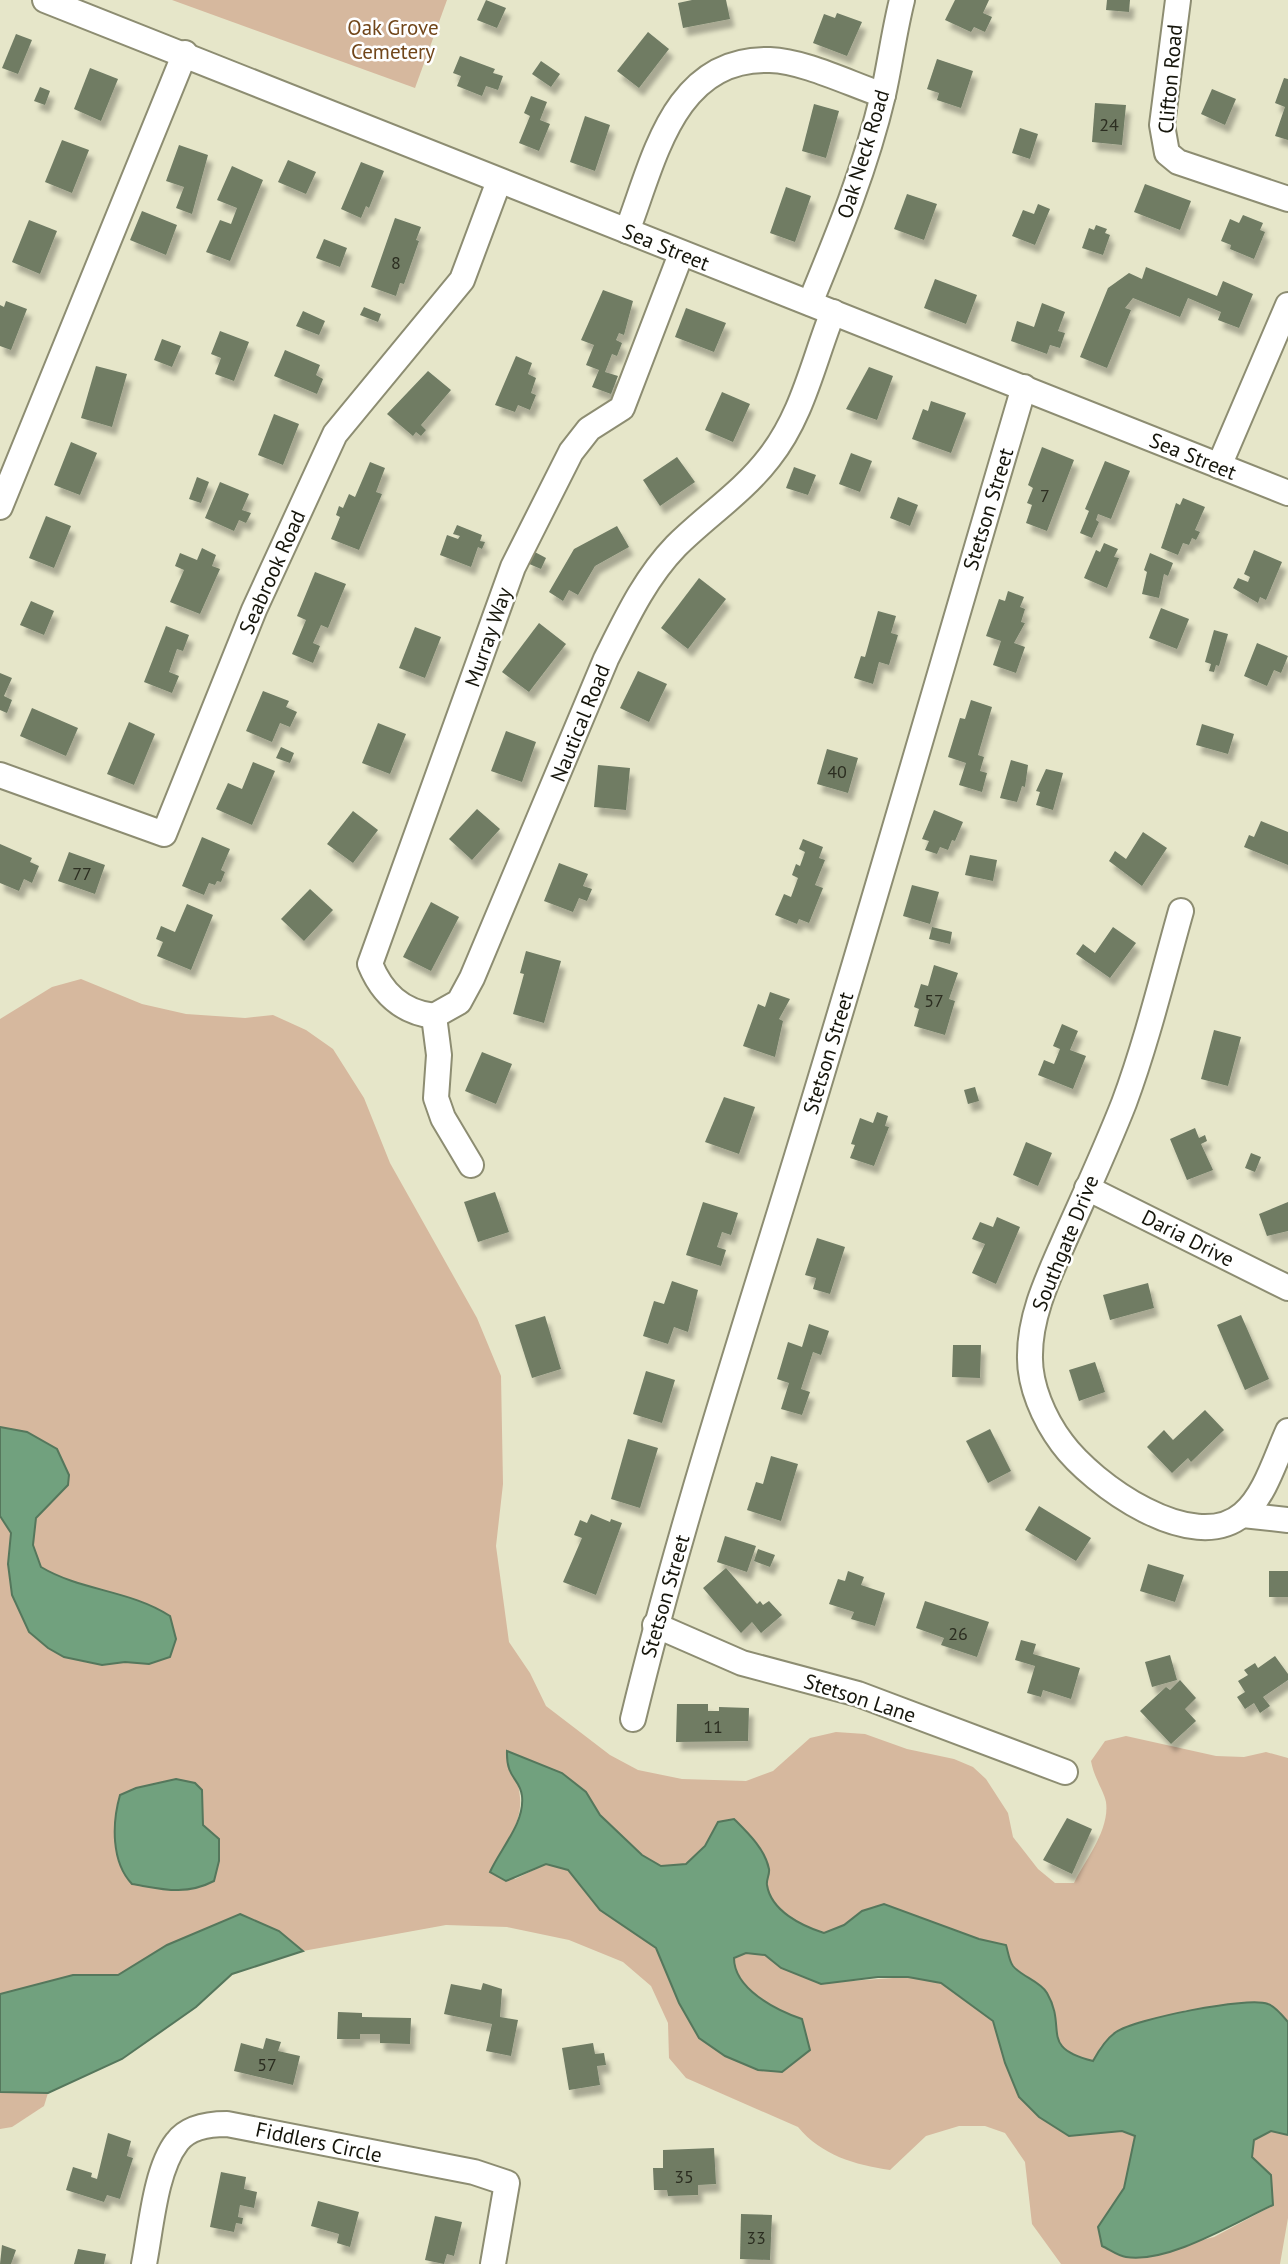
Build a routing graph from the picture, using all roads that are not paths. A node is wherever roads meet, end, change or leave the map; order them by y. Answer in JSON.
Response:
{"nodes":[{"id":1,"x":45,"y":0,"type":"edge"},
{"id":2,"x":902,"y":0,"type":"edge"},
{"id":3,"x":1178,"y":0,"type":"edge"},
{"id":4,"x":185,"y":53,"type":"junction"},
{"id":5,"x":883,"y":95,"type":"junction"},
{"id":6,"x":499,"y":181,"type":"junction"},
{"id":7,"x":1288,"y":199,"type":"edge"},
{"id":8,"x":627,"y":231,"type":"junction"},
{"id":9,"x":681,"y":254,"type":"junction"},
{"id":10,"x":810,"y":303,"type":"junction"},
{"id":11,"x":1288,"y":305,"type":"edge"},
{"id":12,"x":833,"y":312,"type":"junction"},
{"id":13,"x":1024,"y":387,"type":"junction"},
{"id":14,"x":1219,"y":466,"type":"junction"},
{"id":15,"x":1288,"y":493,"type":"edge"},
{"id":16,"x":0,"y":507,"type":"edge"},
{"id":17,"x":0,"y":775,"type":"edge"},
{"id":18,"x":1181,"y":911,"type":"dead end"},
{"id":19,"x":434,"y":1016,"type":"junction"},
{"id":20,"x":471,"y":1166,"type":"dead end"},
{"id":21,"x":1087,"y":1188,"type":"junction"},
{"id":22,"x":1288,"y":1288,"type":"edge"},
{"id":23,"x":1288,"y":1431,"type":"edge"},
{"id":24,"x":1243,"y":1515,"type":"junction"},
{"id":25,"x":1288,"y":1520,"type":"edge"},
{"id":26,"x":655,"y":1625,"type":"junction"},
{"id":27,"x":633,"y":1719,"type":"dead end"},
{"id":28,"x":1065,"y":1772,"type":"dead end"},
{"id":29,"x":144,"y":2264,"type":"edge"},
{"id":30,"x":493,"y":2264,"type":"edge"}],
"edges":[{"from":1,"to":4,"type":"street","name":"Sea Street"},
{"from":2,"to":5,"type":"street","name":"Oak Neck Road"},
{"from":3,"to":7,"type":"street","name":"Clifton Road"},
{"from":4,"to":6,"type":"street","name":"Sea Street"},
{"from":4,"to":16,"type":"street"},
{"from":5,"to":8,"type":"street"},
{"from":5,"to":10,"type":"street","name":"Oak Neck Road"},
{"from":6,"to":8,"type":"street","name":"Sea Street"},
{"from":6,"to":17,"type":"street","name":"Seabrook Road"},
{"from":8,"to":9,"type":"street","name":"Sea Street"},
{"from":9,"to":10,"type":"street","name":"Sea Street"},
{"from":9,"to":19,"type":"street","name":"Murray Way"},
{"from":10,"to":12,"type":"street","name":"Sea Street"},
{"from":11,"to":14,"type":"street"},
{"from":12,"to":13,"type":"street","name":"Sea Street"},
{"from":12,"to":19,"type":"street","name":"Nautical Road"},
{"from":13,"to":14,"type":"street","name":"Sea Street"},
{"from":13,"to":26,"type":"street","name":"Stetson Street"},
{"from":14,"to":15,"type":"street","name":"Sea Street"},
{"from":18,"to":21,"type":"street","name":"Southgate Drive"},
{"from":19,"to":20,"type":"street"},
{"from":21,"to":22,"type":"street","name":"Daria Drive"},
{"from":21,"to":24,"type":"street","name":"Southgate Drive"},
{"from":23,"to":24,"type":"street"},
{"from":24,"to":25,"type":"street"},
{"from":26,"to":27,"type":"street","name":"Stetson Street"},
{"from":26,"to":28,"type":"street","name":"Stetson Lane"},
{"from":29,"to":30,"type":"street","name":"Fiddlers Circle"}]}
